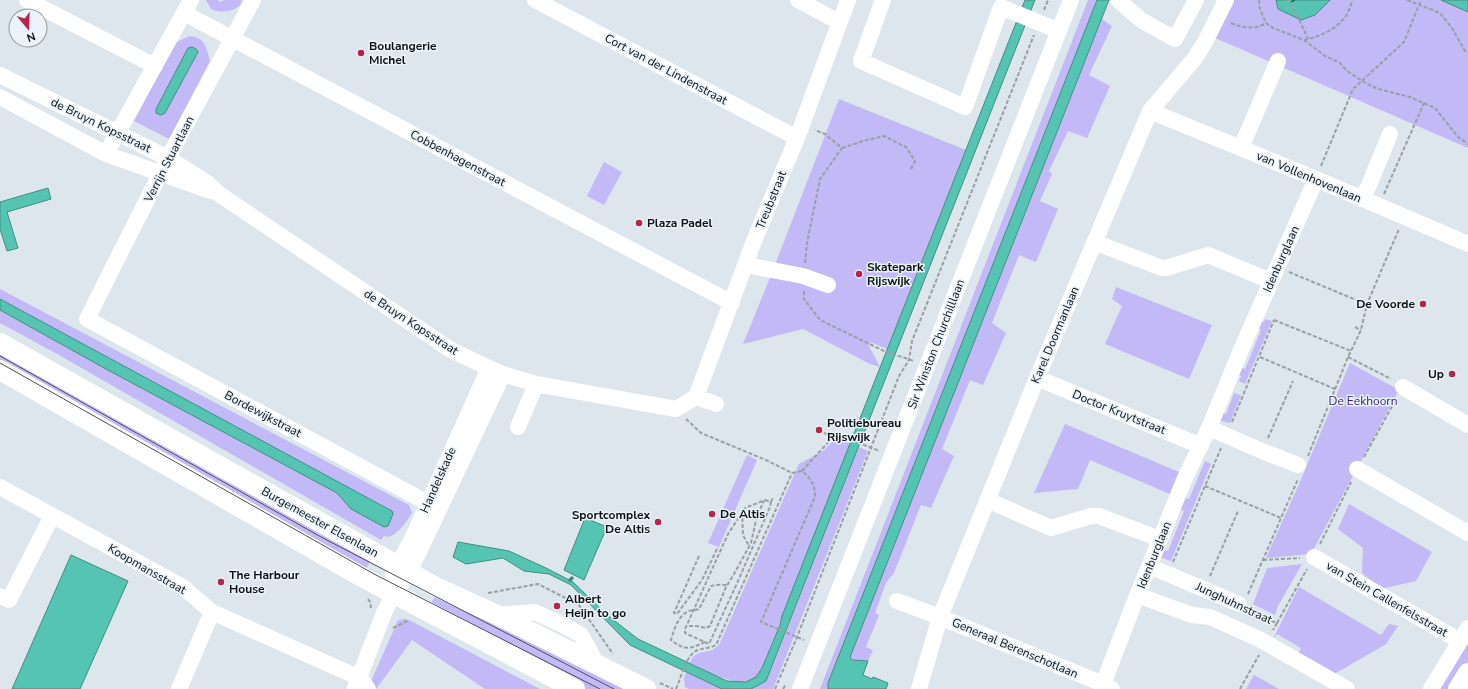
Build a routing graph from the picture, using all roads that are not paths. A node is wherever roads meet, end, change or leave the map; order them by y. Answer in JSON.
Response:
{"nodes":[{"id":1,"x":27,"y":0,"type":"edge"},
{"id":2,"x":253,"y":0,"type":"edge"},
{"id":3,"x":535,"y":0,"type":"edge"},
{"id":4,"x":798,"y":0,"type":"edge"},
{"id":5,"x":848,"y":0,"type":"edge"},
{"id":6,"x":883,"y":0,"type":"edge"},
{"id":7,"x":1071,"y":0,"type":"edge"},
{"id":8,"x":1118,"y":0,"type":"edge"},
{"id":9,"x":1196,"y":0,"type":"edge"},
{"id":10,"x":1226,"y":0,"type":"edge"},
{"id":11,"x":188,"y":7,"type":"edge"},
{"id":12,"x":839,"y":22,"type":"junction"},
{"id":13,"x":1059,"y":30,"type":"junction"},
{"id":14,"x":232,"y":39,"type":"junction"},
{"id":15,"x":1278,"y":61,"type":"dead end"},
{"id":16,"x":155,"y":66,"type":"junction"},
{"id":17,"x":0,"y":75,"type":"edge"},
{"id":18,"x":0,"y":97,"type":"edge"},
{"id":19,"x":1150,"y":111,"type":"junction"},
{"id":20,"x":799,"y":132,"type":"junction"},
{"id":21,"x":117,"y":133,"type":"junction"},
{"id":22,"x":1390,"y":134,"type":"dead end"},
{"id":23,"x":1241,"y":148,"type":"junction"},
{"id":24,"x":106,"y":154,"type":"junction"},
{"id":25,"x":168,"y":158,"type":"junction"},
{"id":26,"x":161,"y":175,"type":"junction"},
{"id":27,"x":1316,"y":179,"type":"junction"},
{"id":28,"x":219,"y":194,"type":"junction"},
{"id":29,"x":1362,"y":199,"type":"junction"},
{"id":30,"x":1094,"y":242,"type":"junction"},
{"id":31,"x":1468,"y":244,"type":"edge"},
{"id":32,"x":746,"y":265,"type":"junction"},
{"id":33,"x":1274,"y":274,"type":"junction"},
{"id":34,"x":828,"y":285,"type":"dead end"},
{"id":35,"x":732,"y":302,"type":"junction"},
{"id":36,"x":87,"y":319,"type":"joint"},
{"id":37,"x":0,"y":342,"type":"edge"},
{"id":38,"x":0,"y":370,"type":"edge"},
{"id":39,"x":496,"y":371,"type":"junction"},
{"id":40,"x":1037,"y":378,"type":"junction"},
{"id":41,"x":536,"y":384,"type":"junction"},
{"id":42,"x":1403,"y":387,"type":"road end"},
{"id":43,"x":695,"y":398,"type":"junction"},
{"id":44,"x":716,"y":404,"type":"dead end"},
{"id":45,"x":1468,"y":425,"type":"edge"},
{"id":46,"x":518,"y":427,"type":"dead end"},
{"id":47,"x":1210,"y":428,"type":"junction"},
{"id":48,"x":1201,"y":446,"type":"junction"},
{"id":49,"x":1301,"y":467,"type":"road end"},
{"id":50,"x":1357,"y":469,"type":"road end"},
{"id":51,"x":0,"y":487,"type":"edge"},
{"id":52,"x":987,"y":500,"type":"junction"},
{"id":53,"x":433,"y":506,"type":"junction"},
{"id":54,"x":52,"y":516,"type":"junction"},
{"id":55,"x":1468,"y":533,"type":"edge"},
{"id":56,"x":1160,"y":539,"type":"junction"},
{"id":57,"x":1314,"y":557,"type":"road end"},
{"id":58,"x":1149,"y":566,"type":"junction"},
{"id":59,"x":403,"y":568,"type":"junction"},
{"id":60,"x":394,"y":593,"type":"junction"},
{"id":61,"x":0,"y":596,"type":"edge"},
{"id":62,"x":1137,"y":596,"type":"junction"},
{"id":63,"x":897,"y":601,"type":"dead end"},
{"id":64,"x":1241,"y":605,"type":"road end"},
{"id":65,"x":212,"y":612,"type":"junction"},
{"id":66,"x":940,"y":617,"type":"junction"},
{"id":67,"x":1464,"y":635,"type":"edge"},
{"id":68,"x":1468,"y":673,"type":"edge"},
{"id":69,"x":361,"y":685,"type":"edge"},
{"id":70,"x":1098,"y":685,"type":"edge"},
{"id":71,"x":178,"y":689,"type":"edge"},
{"id":72,"x":575,"y":689,"type":"edge"},
{"id":73,"x":646,"y":689,"type":"edge"},
{"id":74,"x":800,"y":689,"type":"edge"},
{"id":75,"x":919,"y":689,"type":"edge"},
{"id":76,"x":1348,"y":689,"type":"edge"},
{"id":77,"x":1431,"y":689,"type":"edge"},
{"id":78,"x":1458,"y":689,"type":"edge"}],
"edges":[{"from":1,"to":16,"type":"street"},
{"from":2,"to":14,"type":"street","name":"Verrijn Stuartlaan"},
{"from":3,"to":20,"type":"street","name":"Cort van der Lindenstraat"},
{"from":4,"to":12,"type":"street"},
{"from":5,"to":12,"type":"street","name":"Treubstraat"},
{"from":6,"to":13,"type":"street"},
{"from":7,"to":13,"type":"street","name":"Sir Winston Churchilllaan"},
{"from":8,"to":9,"type":"street"},
{"from":10,"to":19,"type":"street","name":"Karel Doormanlaan"},
{"from":11,"to":14,"type":"street","name":"Cobbenhagenstraat"},
{"from":11,"to":16,"type":"street"},
{"from":12,"to":20,"type":"street","name":"Treubstraat"},
{"from":13,"to":74,"type":"street","name":"Sir Winston Churchilllaan"},
{"from":14,"to":25,"type":"street","name":"Verrijn Stuartlaan"},
{"from":14,"to":35,"type":"street","name":"Cobbenhagenstraat"},
{"from":15,"to":23,"type":"street"},
{"from":16,"to":21,"type":"street"},
{"from":17,"to":21,"type":"street","name":"de Bruyn Kopsstraat"},
{"from":18,"to":24,"type":"street","name":"de Bruyn Kopsstraat"},
{"from":19,"to":23,"type":"street","name":"van Vollenhovenlaan"},
{"from":19,"to":30,"type":"street","name":"Karel Doormanlaan"},
{"from":20,"to":32,"type":"street","name":"Treubstraat"},
{"from":21,"to":24,"type":"street"},
{"from":21,"to":25,"type":"street","name":"de Bruyn Kopsstraat"},
{"from":22,"to":29,"type":"street"},
{"from":23,"to":27,"type":"street","name":"van Vollenhovenlaan"},
{"from":24,"to":26,"type":"street","name":"de Bruyn Kopsstraat"},
{"from":25,"to":26,"type":"street","name":"Verrijn Stuartlaan"},
{"from":25,"to":28,"type":"street","name":"de Bruyn Kopsstraat"},
{"from":26,"to":28,"type":"street","name":"de Bruyn Kopsstraat"},
{"from":26,"to":36,"type":"street","name":"Verrijn Stuartlaan"},
{"from":27,"to":29,"type":"street","name":"van Vollenhovenlaan"},
{"from":27,"to":33,"type":"street","name":"Idenburglaan"},
{"from":28,"to":39,"type":"street","name":"de Bruyn Kopsstraat"},
{"from":29,"to":31,"type":"street","name":"van Vollenhovenlaan"},
{"from":30,"to":33,"type":"street"},
{"from":30,"to":40,"type":"street","name":"Karel Doormanlaan"},
{"from":32,"to":34,"type":"street"},
{"from":32,"to":35,"type":"street","name":"Treubstraat"},
{"from":33,"to":47,"type":"street","name":"Idenburglaan"},
{"from":35,"to":43,"type":"street","name":"Treubstraat"},
{"from":36,"to":53,"type":"street","name":"Bordewijkstraat"},
{"from":37,"to":59,"type":"main road","name":"Burgemeester Elsenlaan"},
{"from":38,"to":60,"type":"main road"},
{"from":39,"to":41,"type":"street","name":"de Bruyn Kopsstraat"},
{"from":39,"to":53,"type":"street","name":"Handelskade"},
{"from":40,"to":48,"type":"street","name":"Doctor Kruytstraat"},
{"from":40,"to":52,"type":"street","name":"Karel Doormanlaan"},
{"from":41,"to":43,"type":"street","name":"de Bruyn Kopsstraat"},
{"from":41,"to":46,"type":"street"},
{"from":42,"to":45,"type":"street"},
{"from":43,"to":44,"type":"street"},
{"from":47,"to":48,"type":"street","name":"Idenburglaan"},
{"from":47,"to":49,"type":"street"},
{"from":48,"to":56,"type":"street","name":"Idenburglaan"},
{"from":50,"to":55,"type":"street"},
{"from":51,"to":54,"type":"street","name":"Koopmansstraat"},
{"from":52,"to":56,"type":"street"},
{"from":52,"to":66,"type":"street","name":"Karel Doormanlaan"},
{"from":53,"to":59,"type":"street","name":"Handelskade"},
{"from":54,"to":61,"type":"street"},
{"from":54,"to":65,"type":"street","name":"Koopmansstraat"},
{"from":56,"to":58,"type":"street","name":"Idenburglaan"},
{"from":57,"to":67,"type":"street","name":"van Stein Callenfelsstraat"},
{"from":58,"to":62,"type":"street","name":"Idenburglaan"},
{"from":58,"to":64,"type":"street","name":"Junghuhnstraat"},
{"from":59,"to":60,"type":"street","name":"Handelskade"},
{"from":59,"to":73,"type":"main road","name":"Burgemeester Elsenlaan"},
{"from":60,"to":69,"type":"street","name":"Handelskade"},
{"from":60,"to":72,"type":"main road"},
{"from":62,"to":70,"type":"street","name":"Idenburglaan"},
{"from":62,"to":76,"type":"street","name":"Junghuhnstraat"},
{"from":63,"to":66,"type":"street","name":"Generaal Berenschotlaan"},
{"from":65,"to":69,"type":"street","name":"Koopmansstraat"},
{"from":65,"to":71,"type":"street"},
{"from":66,"to":70,"type":"street","name":"Generaal Berenschotlaan"},
{"from":66,"to":75,"type":"street","name":"Karel Doormanlaan"},
{"from":67,"to":77,"type":"street"},
{"from":68,"to":78,"type":"main road"}]}
